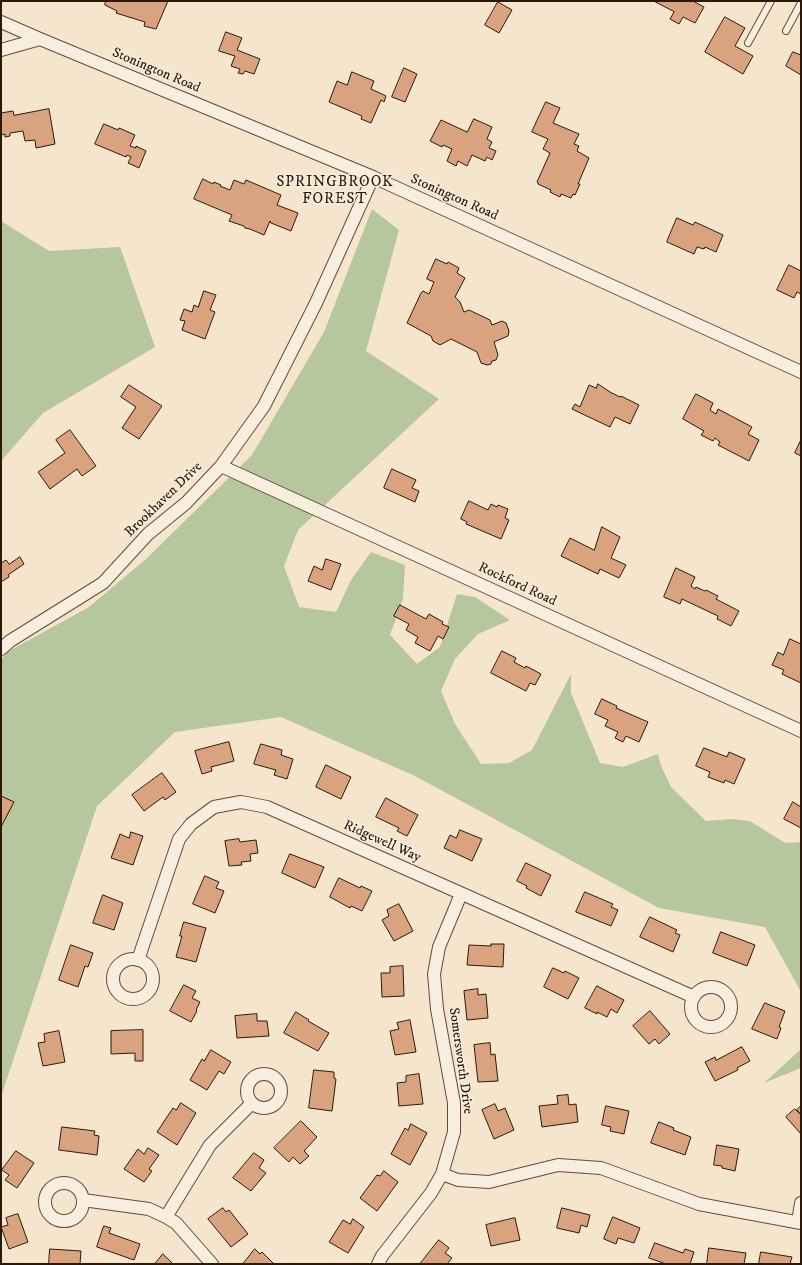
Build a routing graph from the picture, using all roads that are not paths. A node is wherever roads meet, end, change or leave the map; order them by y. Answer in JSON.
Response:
{"nodes":[{"id":1,"x":771,"y":1,"type":"edge"},
{"id":2,"x":801,"y":3,"type":"edge"},
{"id":3,"x":1,"y":22,"type":"edge"},
{"id":4,"x":786,"y":31,"type":"dead end"},
{"id":5,"x":40,"y":39,"type":"junction"},
{"id":6,"x":748,"y":43,"type":"dead end"},
{"id":7,"x":1,"y":50,"type":"edge"},
{"id":8,"x":373,"y":177,"type":"junction"},
{"id":9,"x":801,"y":372,"type":"edge"},
{"id":10,"x":221,"y":466,"type":"junction"},
{"id":11,"x":1,"y":649,"type":"edge"},
{"id":12,"x":801,"y":731,"type":"edge"},
{"id":13,"x":461,"y":894,"type":"junction"},
{"id":14,"x":138,"y":960,"type":"dead end"},
{"id":15,"x":694,"y":997,"type":"dead end"},
{"id":16,"x":252,"y":1103,"type":"dead end"},
{"id":17,"x":442,"y":1174,"type":"junction"},
{"id":18,"x":83,"y":1200,"type":"dead end"},
{"id":19,"x":801,"y":1203,"type":"edge"},
{"id":20,"x":166,"y":1217,"type":"junction"},
{"id":21,"x":799,"y":1222,"type":"edge"},
{"id":22,"x":212,"y":1264,"type":"edge"},
{"id":23,"x":378,"y":1264,"type":"edge"}],
"edges":[{"from":1,"to":6,"type":"lane"},
{"from":2,"to":4,"type":"lane"},
{"from":3,"to":5,"type":"street","name":"Stonington Road"},
{"from":5,"to":7,"type":"street"},
{"from":5,"to":8,"type":"street","name":"Stonington Road"},
{"from":8,"to":9,"type":"street","name":"Stonington Road"},
{"from":8,"to":10,"type":"street","name":"Brookhaven Drive"},
{"from":10,"to":11,"type":"street","name":"Brookhaven Drive"},
{"from":10,"to":12,"type":"street","name":"Rockford Road"},
{"from":13,"to":14,"type":"street","name":"Ridgewell Way"},
{"from":13,"to":15,"type":"street","name":"Ridgewell Way"},
{"from":13,"to":17,"type":"street","name":"Somersworth Drive"},
{"from":16,"to":20,"type":"street"},
{"from":17,"to":21,"type":"street"},
{"from":17,"to":23,"type":"street","name":"Somersworth Drive"},
{"from":18,"to":20,"type":"street"},
{"from":19,"to":21,"type":"street"},
{"from":20,"to":22,"type":"street"}]}
